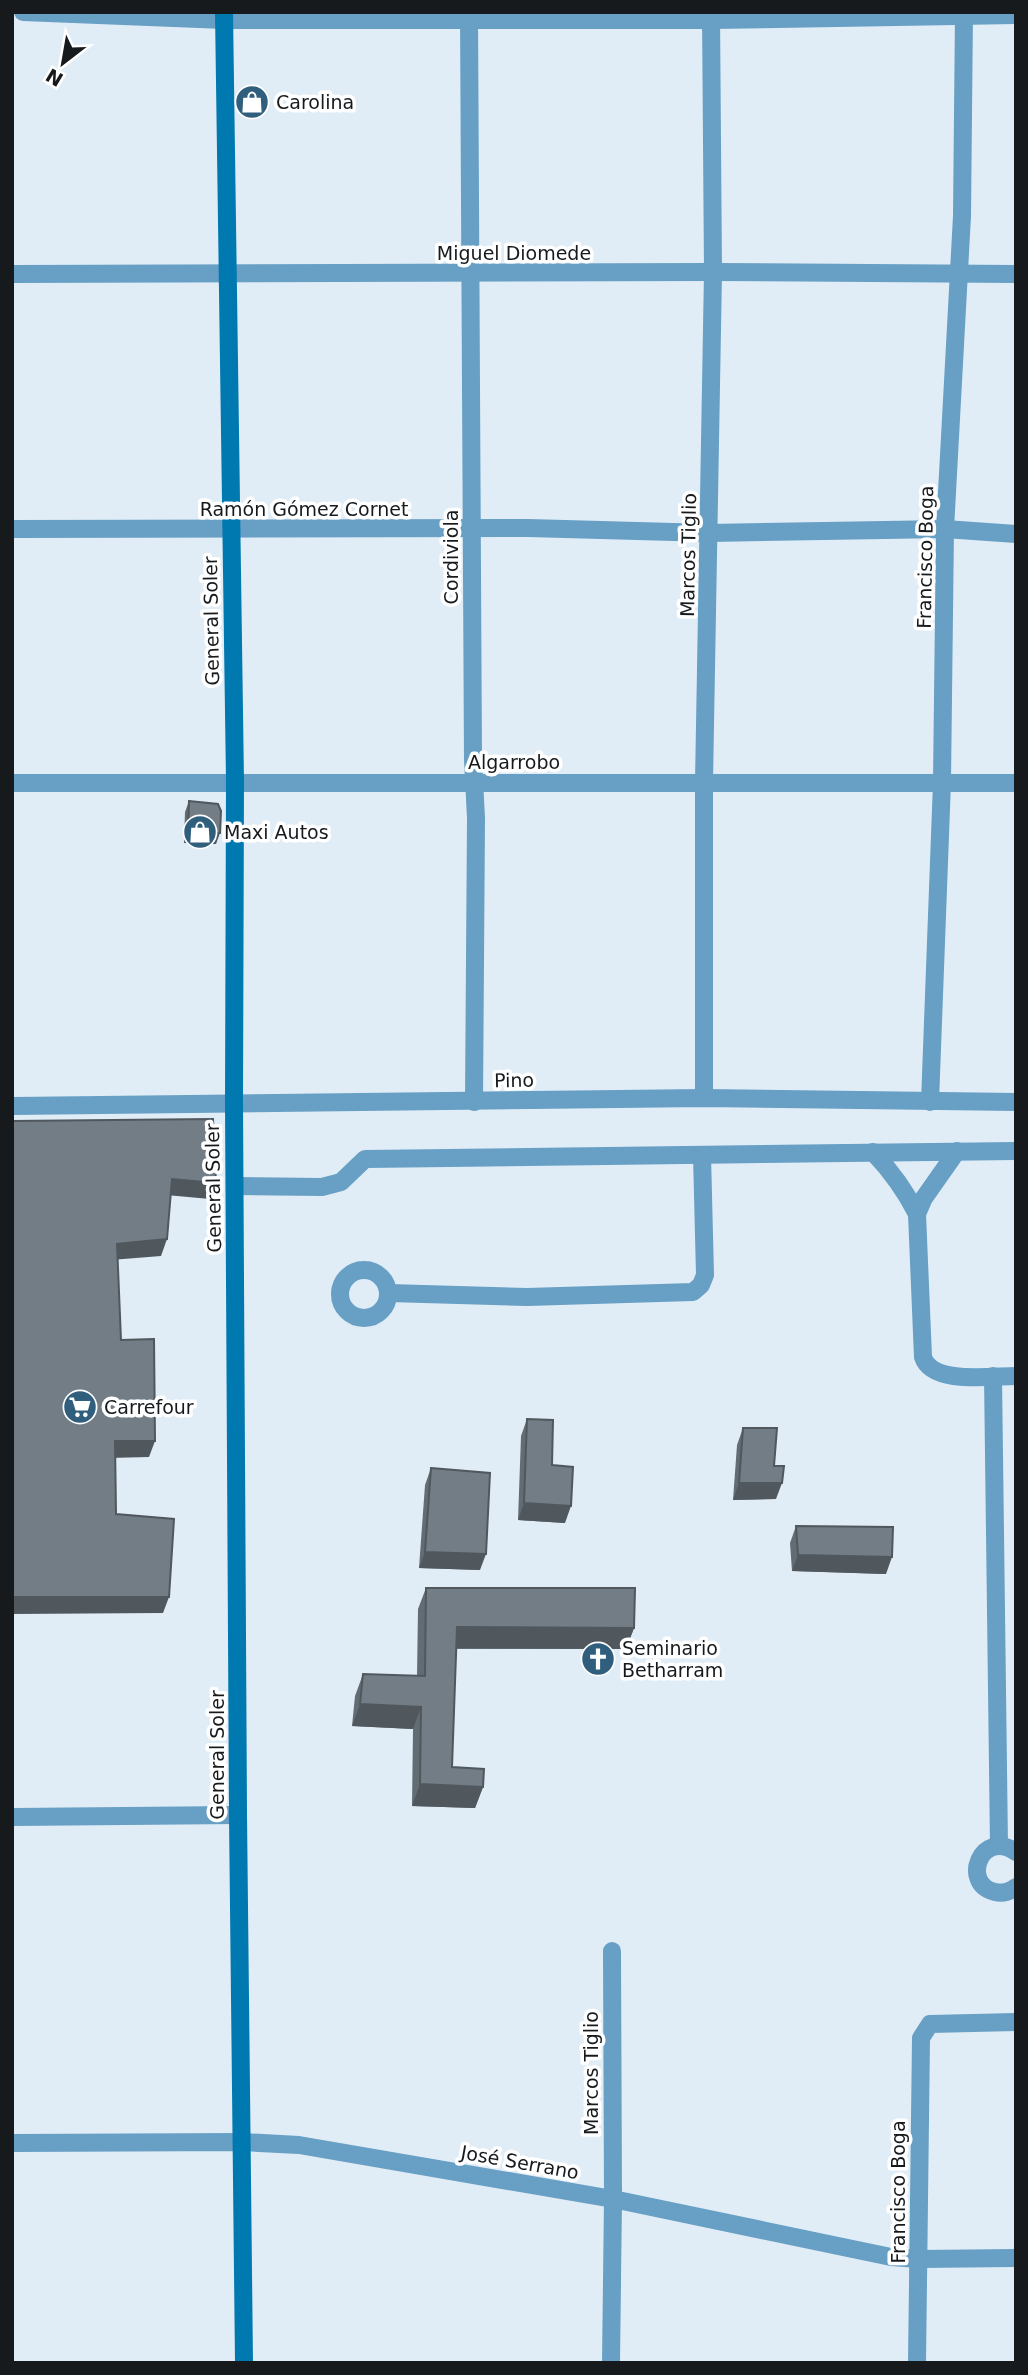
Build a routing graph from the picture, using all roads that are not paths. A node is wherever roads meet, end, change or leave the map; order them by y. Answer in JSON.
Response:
{"nodes":[{"id":1,"x":23,"y":12,"type":"edge"},
{"id":2,"x":964,"y":14,"type":"edge"},
{"id":3,"x":1016,"y":15,"type":"edge"},
{"id":4,"x":224,"y":16,"type":"edge"},
{"id":5,"x":469,"y":16,"type":"edge"},
{"id":6,"x":711,"y":16,"type":"edge"},
{"id":7,"x":713,"y":272,"type":"junction"},
{"id":8,"x":12,"y":274,"type":"edge"},
{"id":9,"x":226,"y":274,"type":"junction"},
{"id":10,"x":1016,"y":274,"type":"edge"},
{"id":11,"x":470,"y":275,"type":"junction"},
{"id":12,"x":958,"y":275,"type":"junction"},
{"id":13,"x":12,"y":529,"type":"edge"},
{"id":14,"x":231,"y":529,"type":"junction"},
{"id":15,"x":945,"y":529,"type":"junction"},
{"id":16,"x":472,"y":530,"type":"junction"},
{"id":17,"x":710,"y":533,"type":"junction"},
{"id":18,"x":1016,"y":534,"type":"edge"},
{"id":19,"x":12,"y":782,"type":"edge"},
{"id":20,"x":234,"y":782,"type":"junction"},
{"id":21,"x":704,"y":782,"type":"junction"},
{"id":22,"x":942,"y":782,"type":"junction"},
{"id":23,"x":475,"y":783,"type":"junction"},
{"id":24,"x":1016,"y":783,"type":"edge"},
{"id":25,"x":704,"y":1098,"type":"junction"},
{"id":26,"x":474,"y":1102,"type":"junction"},
{"id":27,"x":930,"y":1102,"type":"junction"},
{"id":28,"x":1016,"y":1102,"type":"edge"},
{"id":29,"x":233,"y":1103,"type":"junction"},
{"id":30,"x":12,"y":1106,"type":"edge"},
{"id":31,"x":957,"y":1151,"type":"junction"},
{"id":32,"x":1016,"y":1151,"type":"edge"},
{"id":33,"x":873,"y":1152,"type":"junction"},
{"id":34,"x":702,"y":1155,"type":"junction"},
{"id":35,"x":235,"y":1186,"type":"junction"},
{"id":36,"x":917,"y":1214,"type":"junction"},
{"id":37,"x":389,"y":1293,"type":"dead end"},
{"id":38,"x":993,"y":1376,"type":"junction"},
{"id":39,"x":1016,"y":1376,"type":"edge"},
{"id":40,"x":238,"y":1815,"type":"junction"},
{"id":41,"x":12,"y":1818,"type":"edge"},
{"id":42,"x":1007,"y":1849,"type":"edge"},
{"id":43,"x":1016,"y":1887,"type":"edge"},
{"id":44,"x":612,"y":1951,"type":"dead end"},
{"id":45,"x":1016,"y":2022,"type":"edge"},
{"id":46,"x":242,"y":2142,"type":"junction"},
{"id":47,"x":12,"y":2143,"type":"edge"},
{"id":48,"x":613,"y":2199,"type":"junction"},
{"id":49,"x":1016,"y":2258,"type":"edge"},
{"id":50,"x":919,"y":2259,"type":"junction"},
{"id":51,"x":244,"y":2363,"type":"edge"},
{"id":52,"x":611,"y":2363,"type":"edge"},
{"id":53,"x":917,"y":2363,"type":"edge"}],
"edges":[{"from":1,"to":4,"type":"street"},
{"from":2,"to":3,"type":"street"},
{"from":2,"to":6,"type":"street"},
{"from":2,"to":12,"type":"street","name":"Francisco Boga"},
{"from":4,"to":5,"type":"street"},
{"from":4,"to":9,"type":"street","name":"General Soler"},
{"from":5,"to":6,"type":"street"},
{"from":5,"to":11,"type":"street","name":"Cordiviola"},
{"from":6,"to":7,"type":"street","name":"Marcos Tiglio"},
{"from":7,"to":11,"type":"street","name":"Miguel Diomede"},
{"from":7,"to":12,"type":"street","name":"Miguel Diomede"},
{"from":7,"to":17,"type":"street","name":"Marcos Tiglio"},
{"from":8,"to":9,"type":"street","name":"Miguel Diomede"},
{"from":9,"to":11,"type":"street","name":"Miguel Diomede"},
{"from":9,"to":14,"type":"street","name":"General Soler"},
{"from":10,"to":12,"type":"street","name":"Miguel Diomede"},
{"from":11,"to":16,"type":"street","name":"Cordiviola"},
{"from":12,"to":15,"type":"street","name":"Francisco Boga"},
{"from":13,"to":14,"type":"street","name":"Ramón Gómez Cornet"},
{"from":14,"to":16,"type":"street","name":"Ramón Gómez Cornet"},
{"from":14,"to":20,"type":"street","name":"General Soler"},
{"from":15,"to":17,"type":"street","name":"Ramón Gómez Cornet"},
{"from":15,"to":18,"type":"street","name":"Ramón Gómez Cornet"},
{"from":15,"to":22,"type":"street","name":"Francisco Boga"},
{"from":16,"to":17,"type":"street","name":"Ramón Gómez Cornet"},
{"from":16,"to":23,"type":"street","name":"Cordiviola"},
{"from":17,"to":21,"type":"street","name":"Marcos Tiglio"},
{"from":19,"to":20,"type":"street","name":"Algarrobo"},
{"from":20,"to":23,"type":"street","name":"Algarrobo"},
{"from":20,"to":29,"type":"street","name":"General Soler"},
{"from":21,"to":22,"type":"street","name":"Algarrobo"},
{"from":21,"to":23,"type":"street","name":"Algarrobo"},
{"from":21,"to":25,"type":"street","name":"Marcos Tiglio"},
{"from":22,"to":24,"type":"street","name":"Algarrobo"},
{"from":22,"to":27,"type":"street","name":"Francisco Boga"},
{"from":23,"to":26,"type":"street","name":"Cordiviola"},
{"from":25,"to":26,"type":"street","name":"Pino"},
{"from":25,"to":27,"type":"street","name":"Pino"},
{"from":26,"to":29,"type":"street","name":"Pino"},
{"from":27,"to":28,"type":"street","name":"Pino"},
{"from":29,"to":30,"type":"street","name":"Pino"},
{"from":29,"to":35,"type":"street","name":"General Soler"},
{"from":31,"to":32,"type":"street"},
{"from":31,"to":33,"type":"street"},
{"from":31,"to":36,"type":"street"},
{"from":33,"to":34,"type":"street"},
{"from":33,"to":36,"type":"street"},
{"from":34,"to":35,"type":"street"},
{"from":34,"to":37,"type":"street"},
{"from":35,"to":40,"type":"street","name":"General Soler"},
{"from":36,"to":38,"type":"street"},
{"from":38,"to":39,"type":"street"},
{"from":38,"to":42,"type":"street"},
{"from":40,"to":41,"type":"street"},
{"from":40,"to":46,"type":"street","name":"General Soler"},
{"from":42,"to":43,"type":"street"},
{"from":44,"to":48,"type":"street","name":"Marcos Tiglio"},
{"from":45,"to":50,"type":"street","name":"Francisco Boga"},
{"from":46,"to":47,"type":"street","name":"José Serrano"},
{"from":46,"to":48,"type":"street","name":"José Serrano"},
{"from":46,"to":51,"type":"street","name":"General Soler"},
{"from":48,"to":50,"type":"street","name":"José Serrano"},
{"from":48,"to":52,"type":"street","name":"Marcos Tiglio"},
{"from":49,"to":50,"type":"street","name":"José Serrano"},
{"from":50,"to":53,"type":"street","name":"Francisco Boga"}]}
